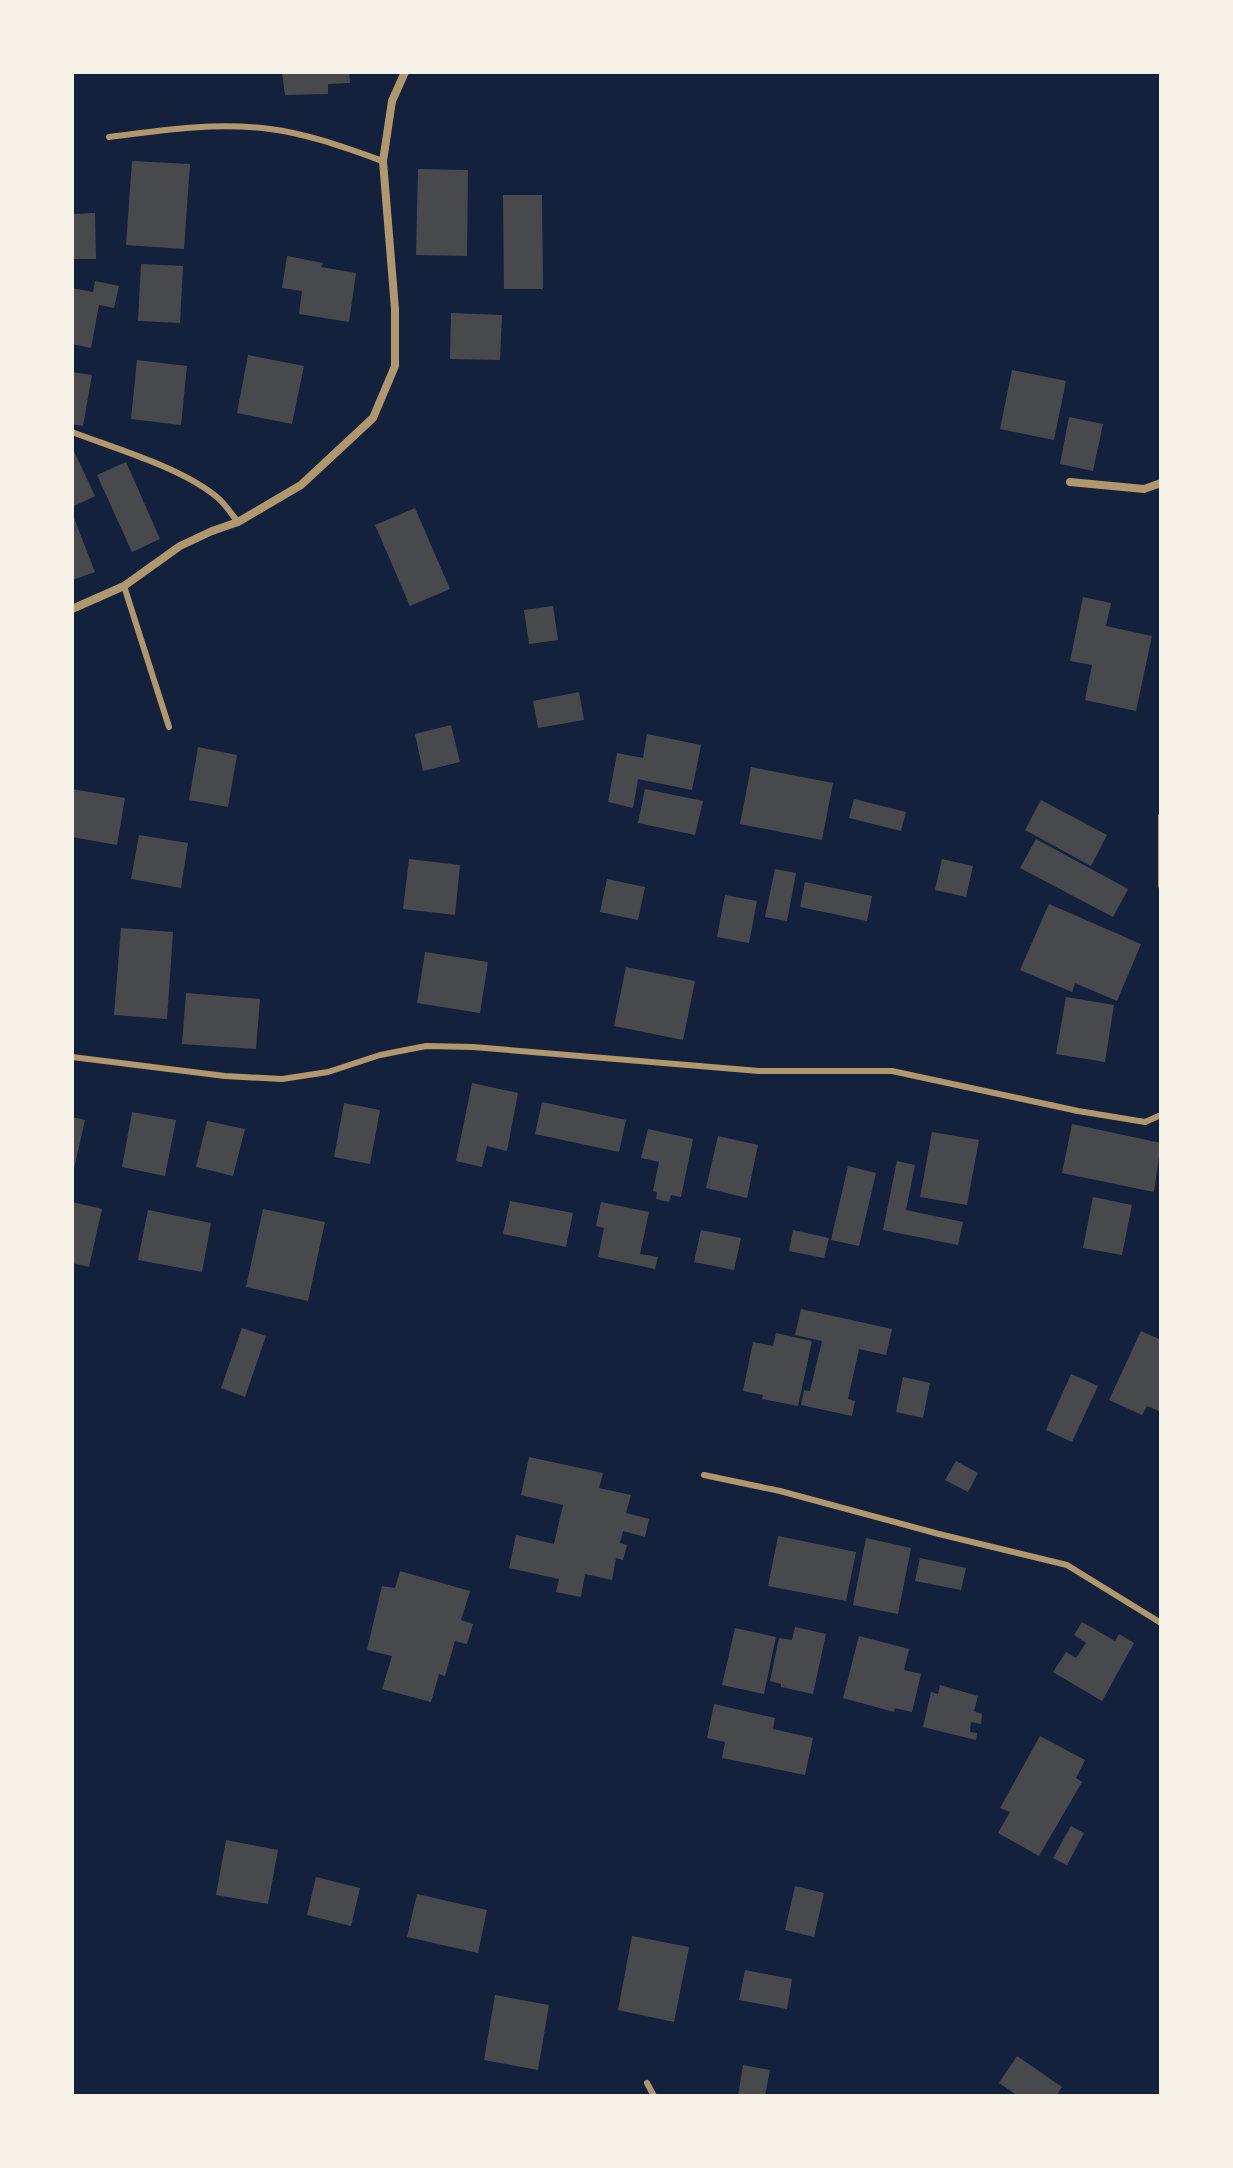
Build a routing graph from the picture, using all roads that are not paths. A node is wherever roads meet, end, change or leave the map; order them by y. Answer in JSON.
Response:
{"nodes":[{"id":1,"x":405,"y":72,"type":"edge"},
{"id":2,"x":109,"y":137,"type":"dead end"},
{"id":3,"x":383,"y":161,"type":"junction"},
{"id":4,"x":72,"y":432,"type":"edge"},
{"id":5,"x":1070,"y":482,"type":"dead end"},
{"id":6,"x":1161,"y":483,"type":"edge"},
{"id":7,"x":238,"y":522,"type":"junction"},
{"id":8,"x":124,"y":586,"type":"junction"},
{"id":9,"x":72,"y":609,"type":"edge"},
{"id":10,"x":169,"y":727,"type":"dead end"},
{"id":11,"x":1161,"y":816,"type":"edge"},
{"id":12,"x":1161,"y":886,"type":"edge"},
{"id":13,"x":72,"y":1057,"type":"edge"},
{"id":14,"x":1161,"y":1115,"type":"edge"},
{"id":15,"x":704,"y":1475,"type":"dead end"},
{"id":16,"x":1161,"y":1623,"type":"edge"},
{"id":17,"x":647,"y":2083,"type":"dead end"},
{"id":18,"x":654,"y":2096,"type":"edge"}],
"edges":[{"from":1,"to":3,"type":"street"},
{"from":2,"to":3,"type":"lane"},
{"from":3,"to":7,"type":"street"},
{"from":4,"to":7,"type":"lane"},
{"from":5,"to":6,"type":"street"},
{"from":7,"to":8,"type":"street"},
{"from":8,"to":9,"type":"street"},
{"from":8,"to":10,"type":"lane"},
{"from":11,"to":12,"type":"lane"},
{"from":13,"to":14,"type":"lane"},
{"from":15,"to":16,"type":"lane"},
{"from":17,"to":18,"type":"lane"}]}
